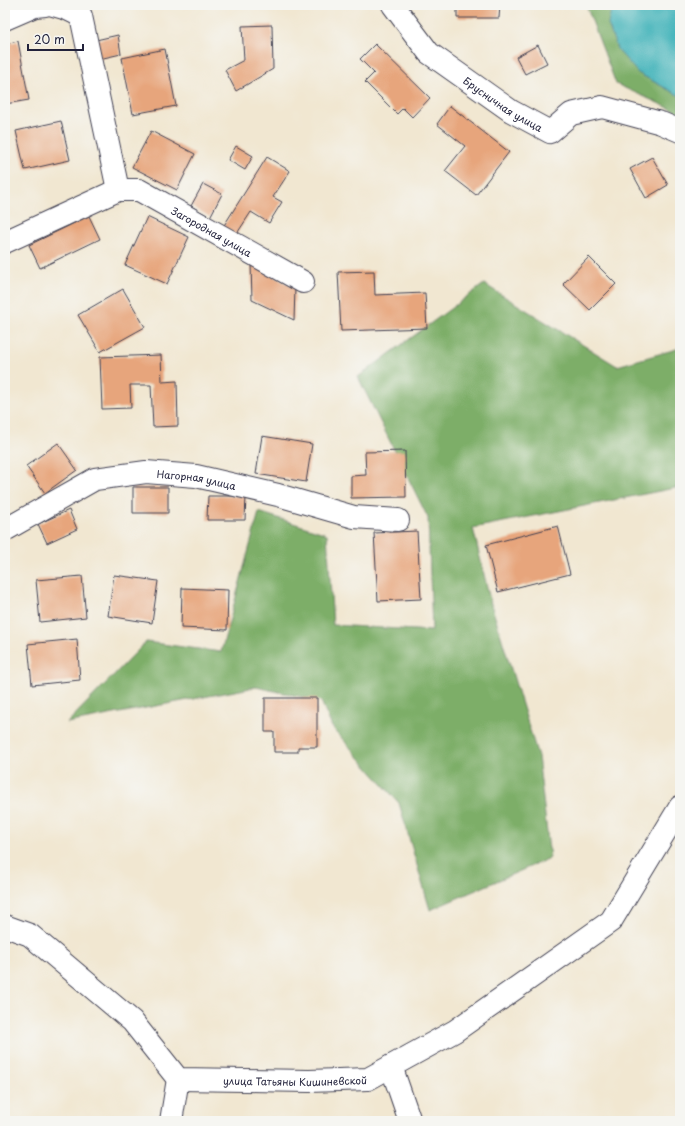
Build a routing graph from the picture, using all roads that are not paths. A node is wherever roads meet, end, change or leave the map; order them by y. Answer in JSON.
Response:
{"nodes":[{"id":1,"x":45,"y":5,"type":"edge"},
{"id":2,"x":53,"y":5,"type":"edge"},
{"id":3,"x":393,"y":5,"type":"edge"},
{"id":4,"x":5,"y":19,"type":"edge"},
{"id":5,"x":680,"y":131,"type":"edge"},
{"id":6,"x":118,"y":190,"type":"junction"},
{"id":7,"x":5,"y":242,"type":"edge"},
{"id":8,"x":303,"y":282,"type":"dead end"},
{"id":9,"x":398,"y":520,"type":"dead end"},
{"id":10,"x":5,"y":530,"type":"edge"},
{"id":11,"x":680,"y":807,"type":"edge"},
{"id":12,"x":5,"y":926,"type":"edge"},
{"id":13,"x":391,"y":1066,"type":"junction"},
{"id":14,"x":178,"y":1079,"type":"junction"},
{"id":15,"x":171,"y":1121,"type":"edge"},
{"id":16,"x":410,"y":1121,"type":"edge"}],
"edges":[{"from":1,"to":4,"type":"street"},
{"from":2,"to":6,"type":"street"},
{"from":3,"to":5,"type":"street","name":"Брусничная улица"},
{"from":6,"to":7,"type":"street","name":"Загородная улица"},
{"from":6,"to":8,"type":"street","name":"Загородная улица"},
{"from":9,"to":10,"type":"street","name":"Нагорная улица"},
{"from":11,"to":13,"type":"street","name":"улица Татьяны Кишиневской"},
{"from":12,"to":14,"type":"street"},
{"from":13,"to":14,"type":"street","name":"улица Татьяны Кишиневской"},
{"from":13,"to":16,"type":"street"},
{"from":14,"to":15,"type":"street"}]}
